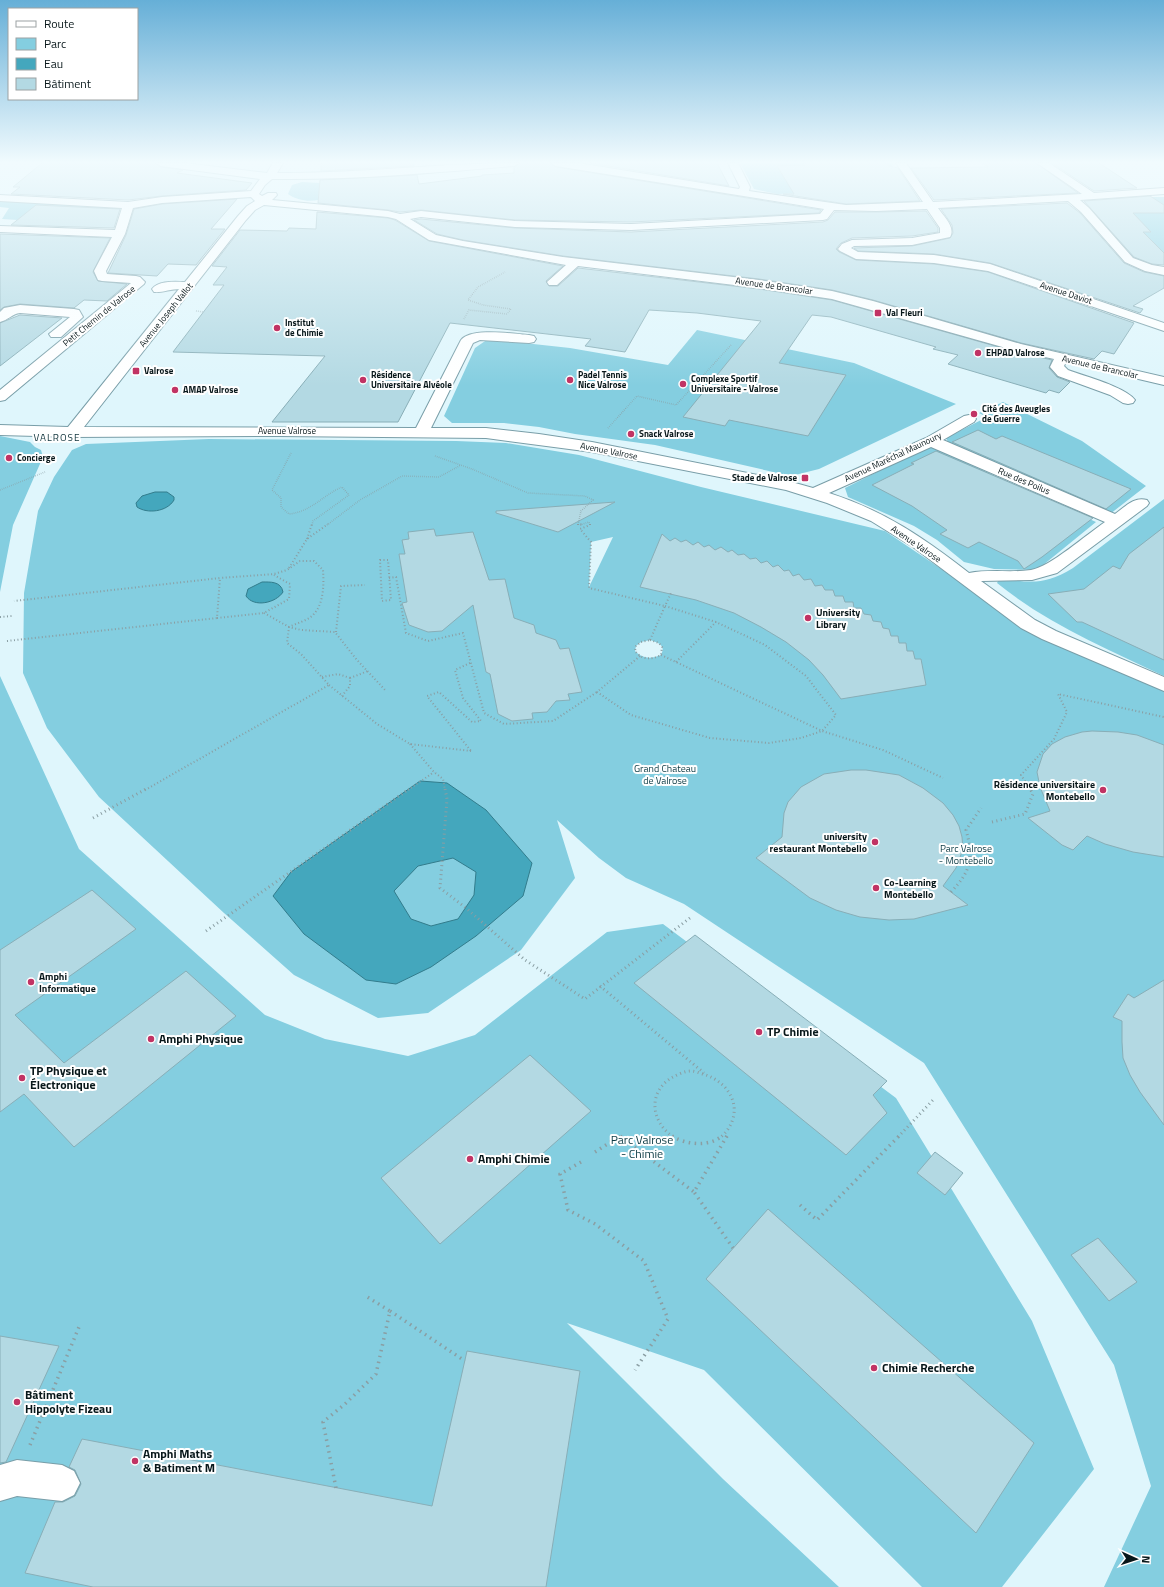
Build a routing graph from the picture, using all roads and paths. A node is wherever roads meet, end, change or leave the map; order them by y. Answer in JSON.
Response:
{"nodes":[{"id":1,"x":117,"y":237,"type":"edge"},
{"id":2,"x":229,"y":237,"type":"edge"},
{"id":3,"x":431,"y":237,"type":"edge"},
{"id":4,"x":939,"y":237,"type":"edge"},
{"id":5,"x":1108,"y":237,"type":"edge"},
{"id":6,"x":538,"y":257,"type":"junction"},
{"id":7,"x":576,"y":262,"type":"junction"},
{"id":8,"x":1164,"y":271,"type":"edge"},
{"id":9,"x":553,"y":282,"type":"dead end"},
{"id":10,"x":190,"y":285,"type":"junction"},
{"id":11,"x":158,"y":289,"type":"dead end"},
{"id":12,"x":469,"y":310,"type":"dead end"},
{"id":13,"x":0,"y":318,"type":"edge"},
{"id":14,"x":1164,"y":327,"type":"edge"},
{"id":15,"x":529,"y":339,"type":"dead end"},
{"id":16,"x":48,"y":340,"type":"dead end"},
{"id":17,"x":732,"y":344,"type":"dead end"},
{"id":18,"x":1061,"y":358,"type":"junction"},
{"id":19,"x":1164,"y":381,"type":"edge"},
{"id":20,"x":110,"y":385,"type":"junction"},
{"id":21,"x":125,"y":386,"type":"dead end"},
{"id":22,"x":0,"y":397,"type":"edge"},
{"id":23,"x":1128,"y":400,"type":"dead end"},
{"id":24,"x":44,"y":416,"type":"dead end"},
{"id":25,"x":969,"y":420,"type":"dead end"},
{"id":26,"x":0,"y":430,"type":"edge"},
{"id":27,"x":72,"y":432,"type":"junction"},
{"id":28,"x":421,"y":432,"type":"junction"},
{"id":29,"x":931,"y":441,"type":"junction"},
{"id":30,"x":592,"y":447,"type":"junction"},
{"id":31,"x":291,"y":453,"type":"dead end"},
{"id":32,"x":434,"y":456,"type":"dead end"},
{"id":33,"x":461,"y":465,"type":"junction"},
{"id":34,"x":45,"y":472,"type":"dead end"},
{"id":35,"x":0,"y":490,"type":"edge"},
{"id":36,"x":816,"y":493,"type":"junction"},
{"id":37,"x":1141,"y":503,"type":"dead end"},
{"id":38,"x":1117,"y":521,"type":"junction"},
{"id":39,"x":308,"y":538,"type":"junction"},
{"id":40,"x":287,"y":570,"type":"junction"},
{"id":41,"x":274,"y":574,"type":"junction"},
{"id":42,"x":220,"y":578,"type":"junction"},
{"id":43,"x":389,"y":578,"type":"junction"},
{"id":44,"x":966,"y":579,"type":"junction"},
{"id":45,"x":365,"y":585,"type":"dead end"},
{"id":46,"x":671,"y":593,"type":"dead end"},
{"id":47,"x":14,"y":601,"type":"dead end"},
{"id":48,"x":665,"y":606,"type":"junction"},
{"id":49,"x":264,"y":613,"type":"junction"},
{"id":50,"x":12,"y":616,"type":"dead end"},
{"id":51,"x":0,"y":617,"type":"edge"},
{"id":52,"x":217,"y":618,"type":"junction"},
{"id":53,"x":716,"y":622,"type":"junction"},
{"id":54,"x":290,"y":627,"type":"junction"},
{"id":55,"x":336,"y":632,"type":"junction"},
{"id":56,"x":650,"y":640,"type":"junction"},
{"id":57,"x":8,"y":641,"type":"dead end"},
{"id":58,"x":661,"y":655,"type":"junction"},
{"id":59,"x":640,"y":656,"type":"junction"},
{"id":60,"x":676,"y":662,"type":"junction"},
{"id":61,"x":470,"y":663,"type":"junction"},
{"id":62,"x":368,"y":671,"type":"junction"},
{"id":63,"x":322,"y":677,"type":"junction"},
{"id":64,"x":350,"y":678,"type":"junction"},
{"id":65,"x":329,"y":685,"type":"junction"},
{"id":66,"x":1164,"y":685,"type":"edge"},
{"id":67,"x":386,"y":691,"type":"dead end"},
{"id":68,"x":597,"y":692,"type":"junction"},
{"id":69,"x":342,"y":696,"type":"junction"},
{"id":70,"x":1164,"y":717,"type":"edge"},
{"id":71,"x":822,"y":731,"type":"junction"},
{"id":72,"x":410,"y":744,"type":"junction"},
{"id":73,"x":434,"y":772,"type":"junction"},
{"id":74,"x":943,"y":778,"type":"dead end"},
{"id":75,"x":981,"y":808,"type":"dead end"},
{"id":76,"x":93,"y":818,"type":"dead end"},
{"id":77,"x":992,"y":822,"type":"dead end"},
{"id":78,"x":951,"y":892,"type":"dead end"},
{"id":79,"x":690,"y":918,"type":"dead end"},
{"id":80,"x":206,"y":931,"type":"dead end"},
{"id":81,"x":600,"y":986,"type":"junction"},
{"id":82,"x":704,"y":1073,"type":"junction"},
{"id":83,"x":934,"y":1099,"type":"dead end"},
{"id":84,"x":734,"y":1122,"type":"junction"},
{"id":85,"x":595,"y":1152,"type":"dead end"},
{"id":86,"x":581,"y":1162,"type":"dead end"},
{"id":87,"x":694,"y":1192,"type":"junction"},
{"id":88,"x":800,"y":1205,"type":"dead end"},
{"id":89,"x":733,"y":1248,"type":"dead end"},
{"id":90,"x":364,"y":1295,"type":"dead end"},
{"id":91,"x":390,"y":1310,"type":"junction"},
{"id":92,"x":79,"y":1327,"type":"dead end"},
{"id":93,"x":465,"y":1361,"type":"dead end"},
{"id":94,"x":635,"y":1370,"type":"dead end"},
{"id":95,"x":8,"y":1481,"type":"edge"},
{"id":96,"x":62,"y":1483,"type":"dead end"},
{"id":97,"x":336,"y":1488,"type":"dead end"}],
"edges":[{"from":1,"to":22,"type":"street","name":"Petit Chemin de Valrose"},
{"from":2,"to":10,"type":"street","name":"Avenue Joseph Vallot"},
{"from":3,"to":6,"type":"street","name":"Avenue de Brancolar"},
{"from":4,"to":14,"type":"street","name":"Avenue Daviot"},
{"from":5,"to":8,"type":"street"},
{"from":6,"to":7,"type":"street","name":"Avenue de Brancolar"},
{"from":6,"to":12,"type":"path"},
{"from":7,"to":9,"type":"street"},
{"from":7,"to":18,"type":"street","name":"Avenue de Brancolar"},
{"from":10,"to":11,"type":"street"},
{"from":10,"to":20,"type":"street","name":"Avenue Joseph Vallot"},
{"from":13,"to":16,"type":"street"},
{"from":15,"to":28,"type":"street"},
{"from":17,"to":30,"type":"path"},
{"from":18,"to":19,"type":"street","name":"Avenue de Brancolar"},
{"from":18,"to":23,"type":"street"},
{"from":20,"to":21,"type":"street"},
{"from":20,"to":27,"type":"street","name":"Avenue Joseph Vallot"},
{"from":24,"to":27,"type":"street"},
{"from":25,"to":29,"type":"street","name":"Avenue Maréchal Maunoury"},
{"from":26,"to":27,"type":"street","name":"Avenue Valrose"},
{"from":27,"to":28,"type":"street","name":"Avenue Valrose"},
{"from":28,"to":30,"type":"street","name":"Avenue Valrose"},
{"from":29,"to":36,"type":"street","name":"Avenue Maréchal Maunoury"},
{"from":29,"to":38,"type":"street","name":"Rue des Poilus"},
{"from":30,"to":36,"type":"street","name":"Avenue Valrose"},
{"from":31,"to":39,"type":"path"},
{"from":32,"to":33,"type":"path"},
{"from":33,"to":39,"type":"path"},
{"from":33,"to":48,"type":"path"},
{"from":34,"to":35,"type":"path"},
{"from":36,"to":44,"type":"street","name":"Avenue Valrose"},
{"from":37,"to":38,"type":"street"},
{"from":38,"to":44,"type":"street"},
{"from":39,"to":40,"type":"path"},
{"from":40,"to":41,"type":"path"},
{"from":40,"to":54,"type":"path"},
{"from":41,"to":42,"type":"path"},
{"from":41,"to":49,"type":"path"},
{"from":42,"to":47,"type":"path"},
{"from":42,"to":52,"type":"path"},
{"from":43,"to":43,"type":"path"},
{"from":43,"to":61,"type":"path"},
{"from":44,"to":66,"type":"street","name":"Avenue Valrose"},
{"from":45,"to":55,"type":"path"},
{"from":46,"to":48,"type":"path"},
{"from":48,"to":53,"type":"path"},
{"from":48,"to":56,"type":"path"},
{"from":49,"to":52,"type":"path"},
{"from":49,"to":54,"type":"path"},
{"from":50,"to":51,"type":"path"},
{"from":52,"to":57,"type":"path"},
{"from":53,"to":60,"type":"path"},
{"from":53,"to":71,"type":"path"},
{"from":54,"to":55,"type":"path"},
{"from":54,"to":63,"type":"path"},
{"from":55,"to":62,"type":"path"},
{"from":56,"to":58,"type":"path"},
{"from":56,"to":59,"type":"path"},
{"from":58,"to":59,"type":"path"},
{"from":58,"to":60,"type":"path"},
{"from":59,"to":68,"type":"path"},
{"from":60,"to":71,"type":"path"},
{"from":61,"to":68,"type":"path"},
{"from":61,"to":72,"type":"path"},
{"from":62,"to":64,"type":"path"},
{"from":62,"to":67,"type":"path"},
{"from":63,"to":64,"type":"path"},
{"from":63,"to":65,"type":"path"},
{"from":64,"to":69,"type":"path"},
{"from":65,"to":69,"type":"path"},
{"from":65,"to":76,"type":"path"},
{"from":68,"to":71,"type":"path"},
{"from":69,"to":72,"type":"path"},
{"from":70,"to":77,"type":"path"},
{"from":71,"to":74,"type":"path"},
{"from":72,"to":73,"type":"path"},
{"from":73,"to":80,"type":"path"},
{"from":73,"to":81,"type":"path"},
{"from":75,"to":78,"type":"path"},
{"from":79,"to":81,"type":"path"},
{"from":81,"to":82,"type":"path"},
{"from":82,"to":84,"type":"path"},
{"from":82,"to":84,"type":"path"},
{"from":83,"to":88,"type":"path"},
{"from":84,"to":87,"type":"path"},
{"from":85,"to":87,"type":"path"},
{"from":86,"to":94,"type":"path"},
{"from":87,"to":89,"type":"path"},
{"from":90,"to":91,"type":"path"},
{"from":91,"to":93,"type":"path"},
{"from":91,"to":97,"type":"path"},
{"from":92,"to":95,"type":"path"},
{"from":95,"to":96,"type":"street"}]}
